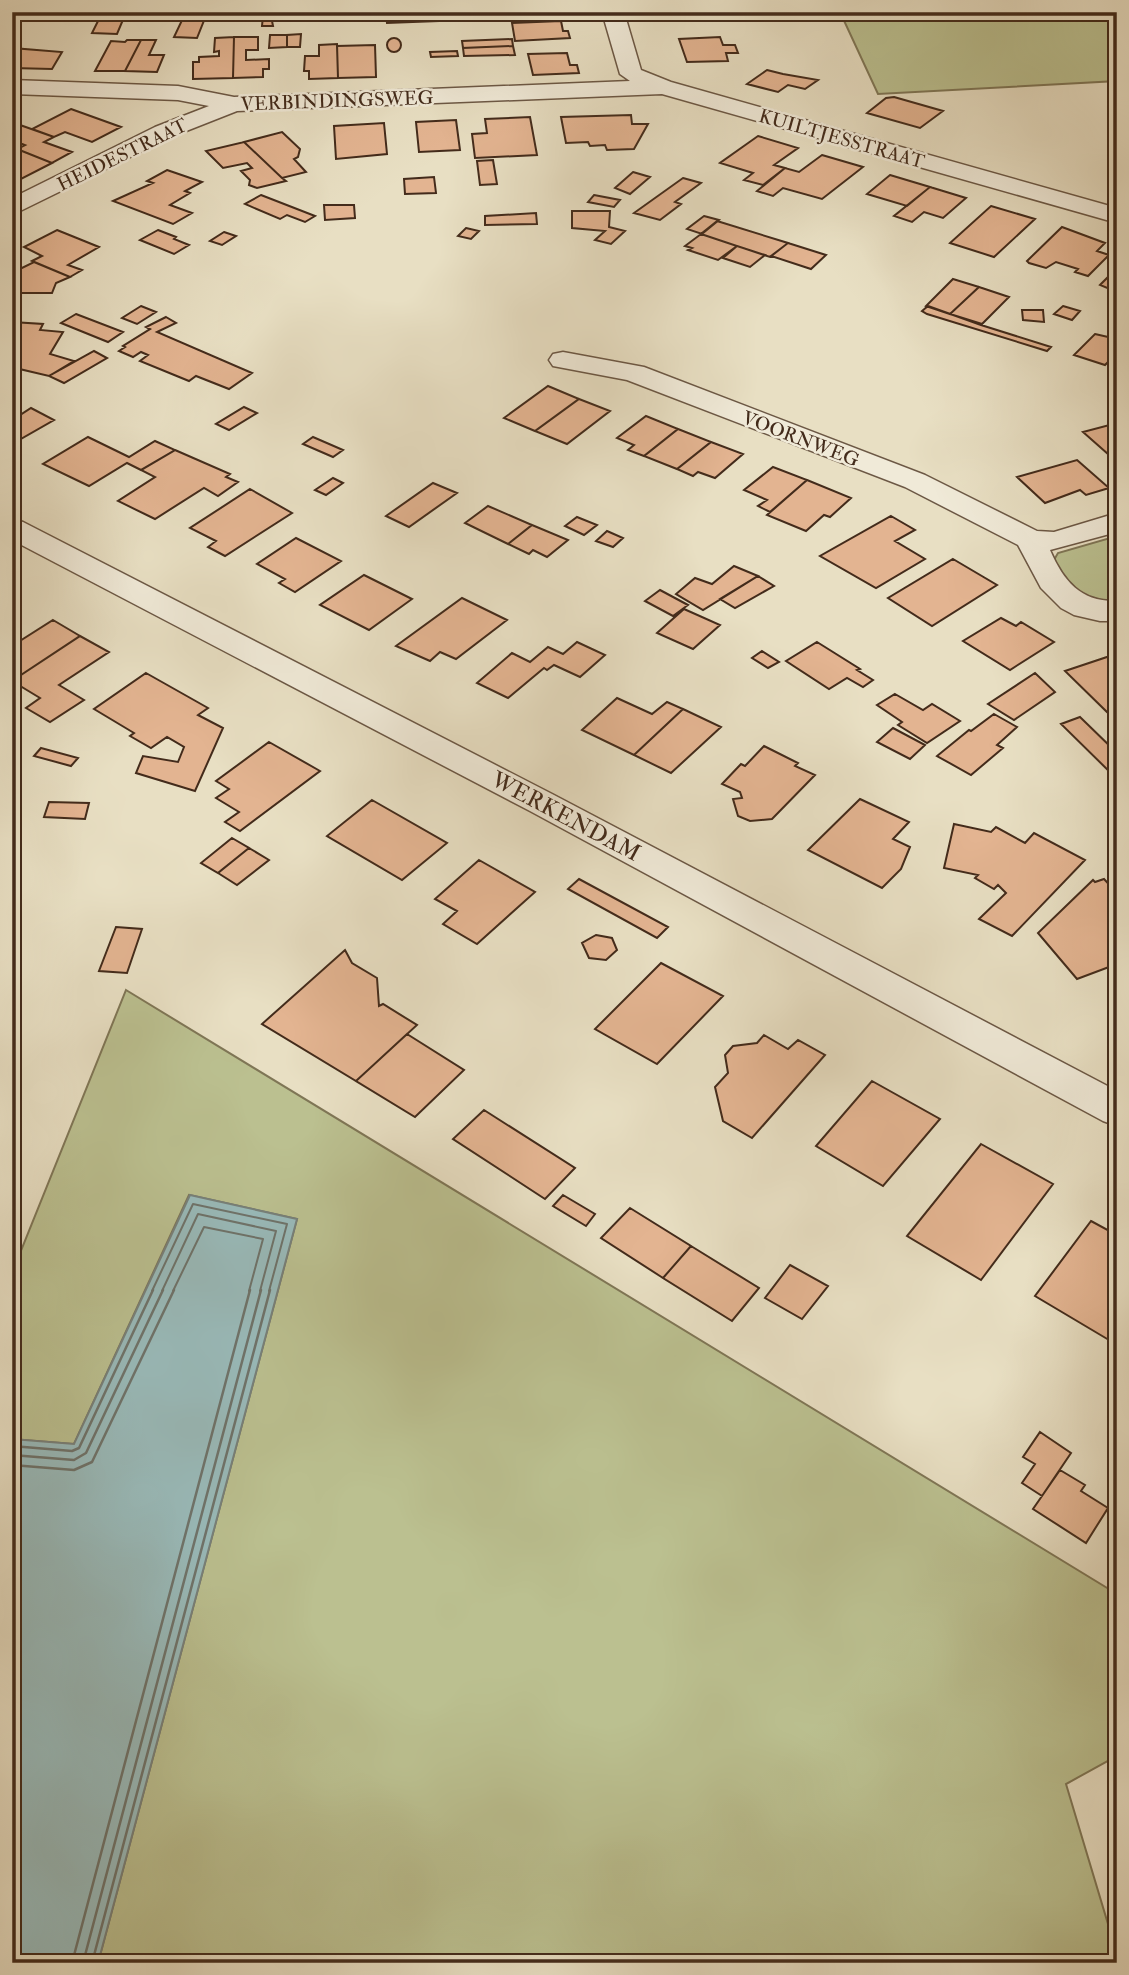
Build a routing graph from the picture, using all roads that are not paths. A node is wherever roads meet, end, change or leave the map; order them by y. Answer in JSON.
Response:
{"nodes":[{"id":1,"x":613,"y":12,"type":"edge"},
{"id":2,"x":12,"y":87,"type":"edge"},
{"id":3,"x":663,"y":87,"type":"junction"},
{"id":4,"x":234,"y":104,"type":"junction"},
{"id":5,"x":12,"y":208,"type":"edge"},
{"id":6,"x":1117,"y":216,"type":"edge"},
{"id":7,"x":563,"y":360,"type":"dead end"},
{"id":8,"x":1117,"y":522,"type":"edge"},
{"id":9,"x":12,"y":528,"type":"edge"},
{"id":10,"x":1031,"y":540,"type":"junction"},
{"id":11,"x":1117,"y":611,"type":"edge"},
{"id":12,"x":1117,"y":1110,"type":"edge"}],
"edges":[{"from":1,"to":3,"type":"street","name":"KUILTJESSTRAAT"},
{"from":2,"to":4,"type":"street","name":"VERBINDINGSWEG"},
{"from":3,"to":4,"type":"street","name":"VERBINDINGSWEG"},
{"from":3,"to":6,"type":"street","name":"KUILTJESSTRAAT"},
{"from":4,"to":5,"type":"street","name":"HEIDESTRAAT"},
{"from":7,"to":10,"type":"street","name":"VOORNWEG"},
{"from":8,"to":10,"type":"street"},
{"from":9,"to":12,"type":"street","name":"WERKENDAM"},
{"from":10,"to":11,"type":"street"}]}
